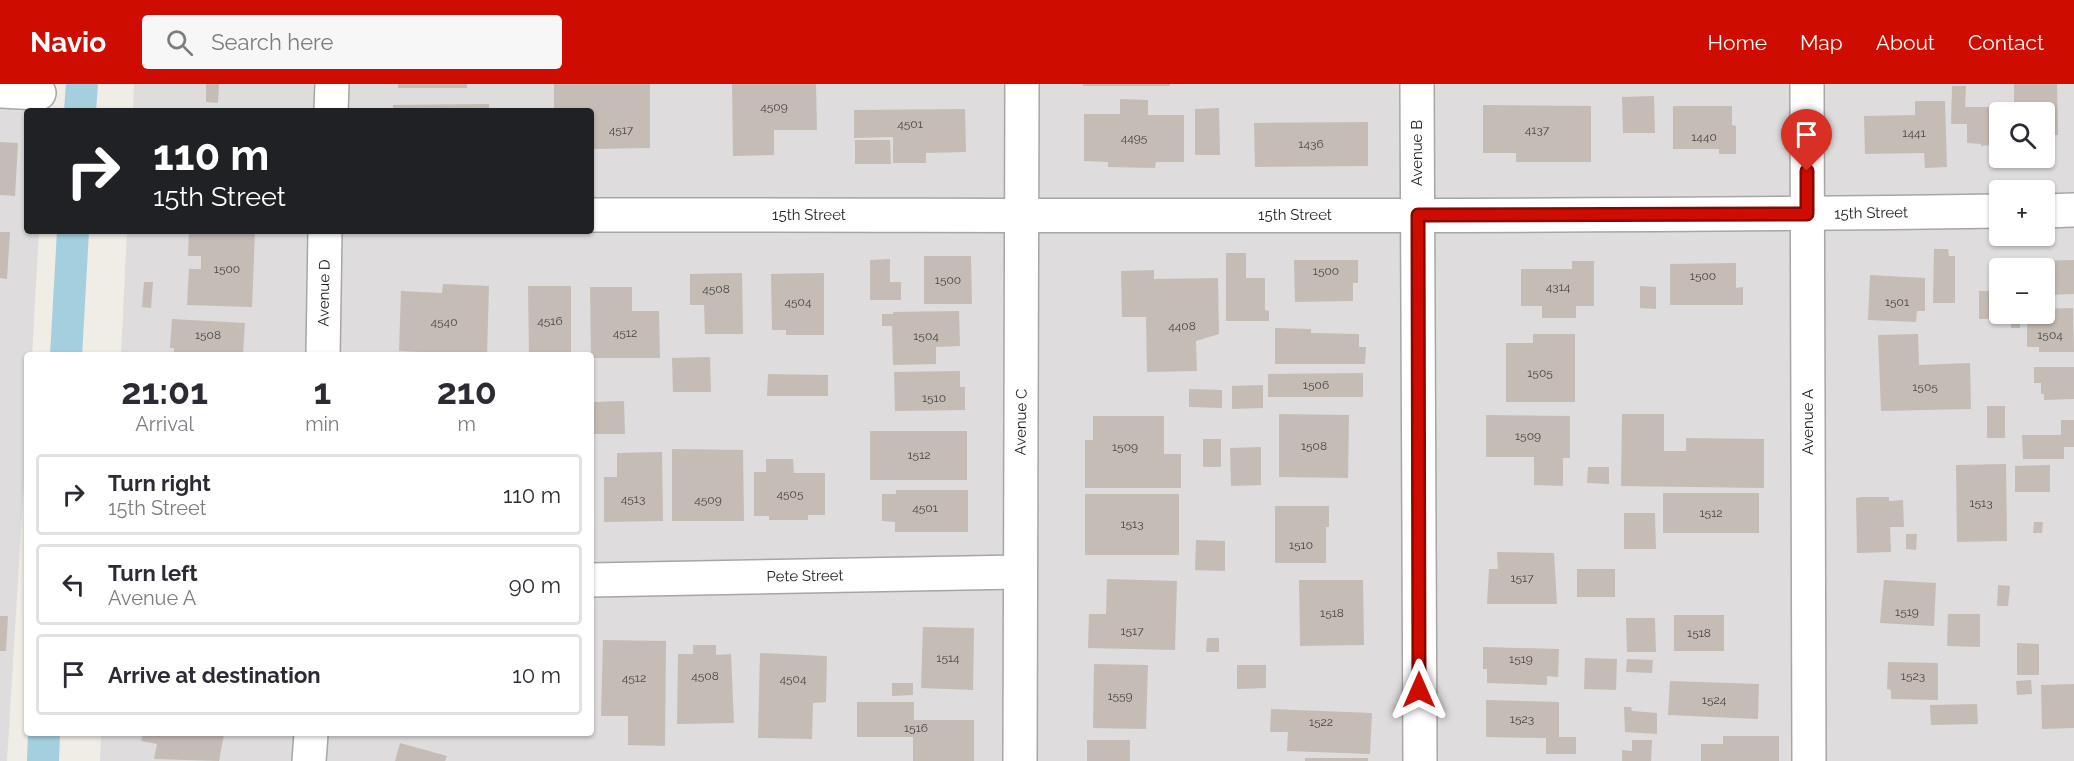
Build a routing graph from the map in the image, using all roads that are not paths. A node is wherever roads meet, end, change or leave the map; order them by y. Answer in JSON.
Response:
{"nodes":[{"id":1,"x":332,"y":84,"type":"edge"},
{"id":2,"x":1022,"y":84,"type":"edge"},
{"id":3,"x":1417,"y":84,"type":"edge"},
{"id":4,"x":1807,"y":84,"type":"edge"},
{"id":5,"x":0,"y":92,"type":"edge"},
{"id":6,"x":39,"y":93,"type":"dead end"},
{"id":7,"x":331,"y":108,"type":"edge"},
{"id":8,"x":2074,"y":210,"type":"edge"},
{"id":9,"x":2055,"y":211,"type":"edge"},
{"id":10,"x":1989,"y":212,"type":"edge"},
{"id":11,"x":1807,"y":214,"type":"junction"},
{"id":12,"x":594,"y":215,"type":"edge"},
{"id":13,"x":1023,"y":215,"type":"junction"},
{"id":14,"x":1418,"y":215,"type":"junction"},
{"id":15,"x":325,"y":234,"type":"edge"},
{"id":16,"x":323,"y":352,"type":"edge"},
{"id":17,"x":1020,"y":572,"type":"junction"},
{"id":18,"x":594,"y":580,"type":"edge"},
{"id":19,"x":311,"y":736,"type":"edge"},
{"id":20,"x":309,"y":761,"type":"edge"},
{"id":21,"x":1020,"y":761,"type":"edge"},
{"id":22,"x":1420,"y":761,"type":"edge"},
{"id":23,"x":1809,"y":761,"type":"edge"}],
"edges":[{"from":1,"to":7,"type":"street"},
{"from":2,"to":13,"type":"street","name":"Avenue C"},
{"from":3,"to":14,"type":"street","name":"Avenue B"},
{"from":4,"to":11,"type":"street","name":"Avenue A"},
{"from":5,"to":6,"type":"street"},
{"from":8,"to":9,"type":"street"},
{"from":10,"to":11,"type":"street","name":"15th Street"},
{"from":11,"to":14,"type":"street","name":"15th Street"},
{"from":11,"to":23,"type":"street","name":"Avenue A"},
{"from":12,"to":13,"type":"street","name":"15th Street"},
{"from":13,"to":14,"type":"street","name":"15th Street"},
{"from":13,"to":17,"type":"street","name":"Avenue C"},
{"from":14,"to":22,"type":"street","name":"Avenue B"},
{"from":15,"to":16,"type":"street","name":"Avenue D"},
{"from":17,"to":18,"type":"street","name":"Pete Street"},
{"from":17,"to":21,"type":"street","name":"Avenue C"},
{"from":19,"to":20,"type":"street"}]}
